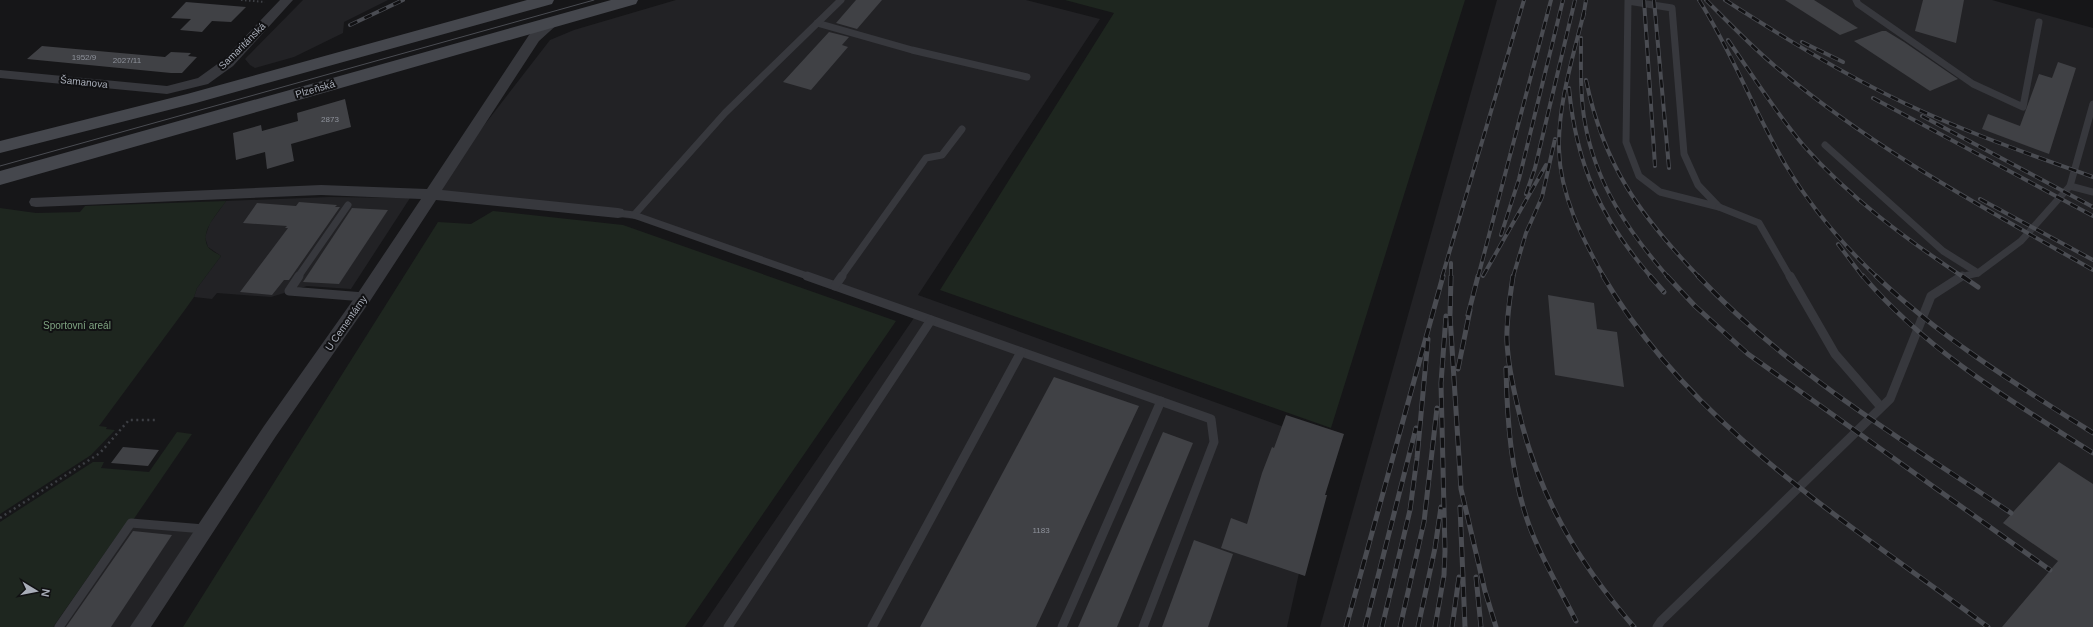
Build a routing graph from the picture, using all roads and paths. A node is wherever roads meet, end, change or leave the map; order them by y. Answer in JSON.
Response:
{"nodes":[{"id":1,"x":241,"y":0,"type":"edge"},
{"id":2,"x":287,"y":0,"type":"edge"},
{"id":3,"x":546,"y":0,"type":"edge"},
{"id":4,"x":630,"y":0,"type":"edge"},
{"id":5,"x":841,"y":0,"type":"edge"},
{"id":6,"x":1856,"y":0,"type":"edge"},
{"id":7,"x":263,"y":8,"type":"dead end"},
{"id":8,"x":554,"y":22,"type":"junction"},
{"id":9,"x":2039,"y":22,"type":"dead end"},
{"id":10,"x":817,"y":23,"type":"junction"},
{"id":11,"x":0,"y":74,"type":"edge"},
{"id":12,"x":1028,"y":77,"type":"dead end"},
{"id":13,"x":167,"y":90,"type":"joint"},
{"id":14,"x":2093,"y":104,"type":"edge"},
{"id":15,"x":962,"y":128,"type":"dead end"},
{"id":16,"x":1826,"y":145,"type":"dead end"},
{"id":17,"x":0,"y":147,"type":"edge"},
{"id":18,"x":0,"y":178,"type":"edge"},
{"id":19,"x":2070,"y":186,"type":"junction"},
{"id":20,"x":2093,"y":192,"type":"edge"},
{"id":21,"x":431,"y":194,"type":"junction"},
{"id":22,"x":36,"y":202,"type":"dead end"},
{"id":23,"x":348,"y":204,"type":"dead end"},
{"id":24,"x":1719,"y":207,"type":"junction"},
{"id":25,"x":618,"y":213,"type":"joint"},
{"id":26,"x":634,"y":215,"type":"junction"},
{"id":27,"x":1978,"y":273,"type":"junction"},
{"id":28,"x":835,"y":286,"type":"junction"},
{"id":29,"x":364,"y":297,"type":"junction"},
{"id":30,"x":931,"y":320,"type":"junction"},
{"id":31,"x":1021,"y":352,"type":"junction"},
{"id":32,"x":1161,"y":401,"type":"junction"},
{"id":33,"x":1881,"y":407,"type":"junction"},
{"id":34,"x":157,"y":420,"type":"dead end"},
{"id":35,"x":0,"y":518,"type":"edge"},
{"id":36,"x":204,"y":529,"type":"junction"},
{"id":37,"x":59,"y":627,"type":"edge"},
{"id":38,"x":140,"y":627,"type":"edge"},
{"id":39,"x":728,"y":627,"type":"edge"},
{"id":40,"x":872,"y":627,"type":"edge"},
{"id":41,"x":1062,"y":627,"type":"edge"},
{"id":42,"x":1143,"y":627,"type":"edge"},
{"id":43,"x":1657,"y":627,"type":"edge"}],
"edges":[{"from":1,"to":7,"type":"path"},
{"from":2,"to":13,"type":"street","name":"Samaritánská"},
{"from":3,"to":17,"type":"main road"},
{"from":4,"to":8,"type":"main road","name":"Plzeňská"},
{"from":5,"to":10,"type":"lane"},
{"from":6,"to":9,"type":"lane"},
{"from":8,"to":18,"type":"main road","name":"Plzeňská"},
{"from":8,"to":21,"type":"street","name":"U Cementárny"},
{"from":10,"to":12,"type":"lane"},
{"from":10,"to":26,"type":"lane"},
{"from":11,"to":13,"type":"street","name":"Šamanova"},
{"from":14,"to":19,"type":"lane"},
{"from":15,"to":28,"type":"lane"},
{"from":16,"to":27,"type":"lane"},
{"from":19,"to":20,"type":"lane"},
{"from":19,"to":27,"type":"lane"},
{"from":21,"to":22,"type":"street"},
{"from":21,"to":25,"type":"street"},
{"from":21,"to":29,"type":"street","name":"U Cementárny"},
{"from":23,"to":29,"type":"lane"},
{"from":24,"to":24,"type":"lane"},
{"from":24,"to":33,"type":"lane"},
{"from":25,"to":26,"type":"lane"},
{"from":26,"to":28,"type":"lane"},
{"from":27,"to":33,"type":"lane"},
{"from":28,"to":30,"type":"lane"},
{"from":29,"to":36,"type":"street","name":"U Cementárny"},
{"from":30,"to":31,"type":"lane"},
{"from":30,"to":39,"type":"lane"},
{"from":31,"to":32,"type":"lane"},
{"from":31,"to":40,"type":"lane"},
{"from":32,"to":41,"type":"lane"},
{"from":32,"to":42,"type":"lane"},
{"from":33,"to":43,"type":"lane"},
{"from":34,"to":35,"type":"path"},
{"from":36,"to":37,"type":"lane"},
{"from":36,"to":38,"type":"street","name":"U Cementárny"}]}
